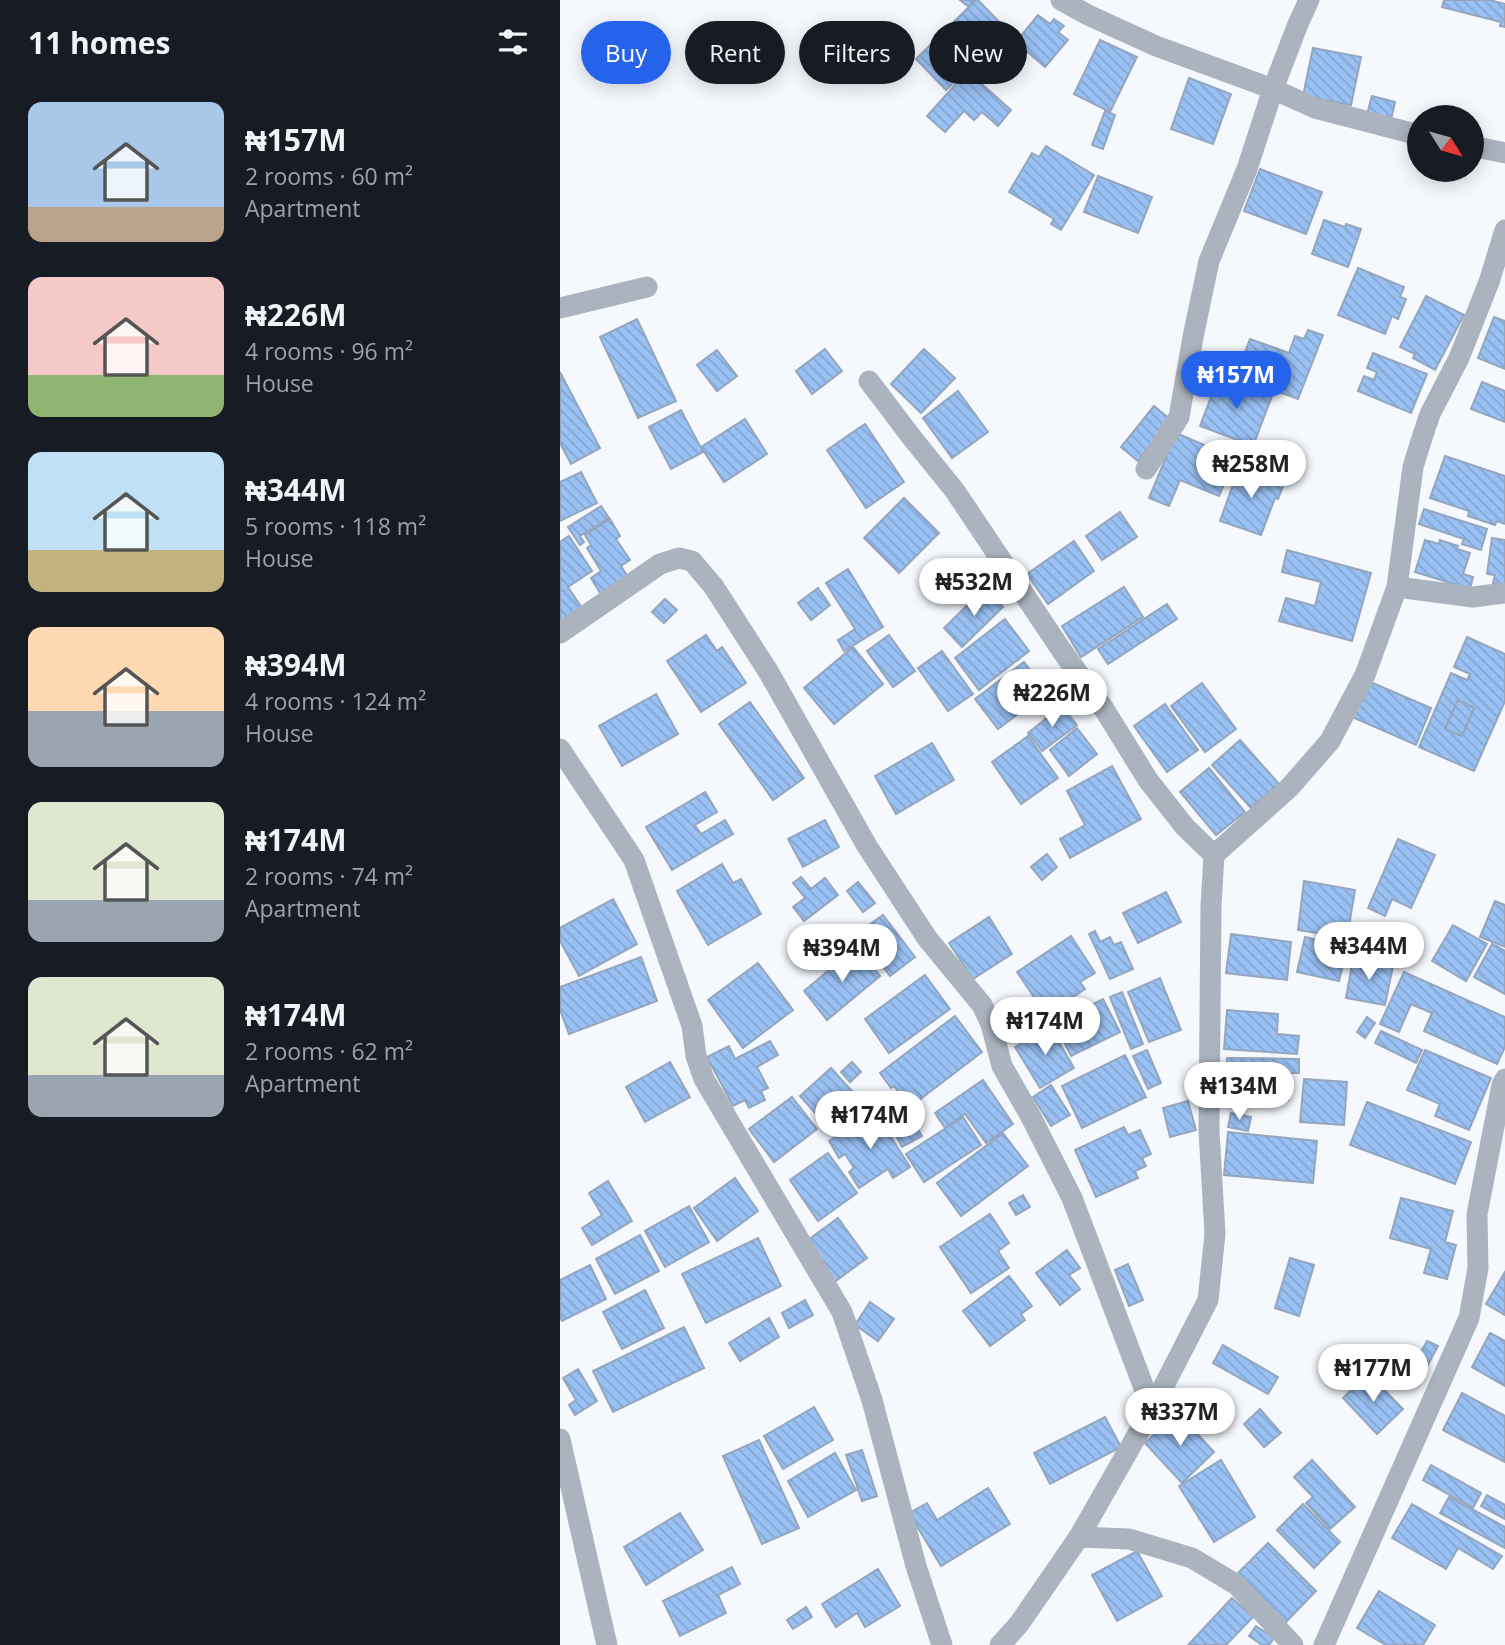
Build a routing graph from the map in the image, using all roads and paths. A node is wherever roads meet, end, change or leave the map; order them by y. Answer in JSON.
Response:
{"nodes":[{"id":1,"x":1061,"y":0,"type":"edge"},
{"id":2,"x":1309,"y":0,"type":"edge"},
{"id":3,"x":1273,"y":89,"type":"junction"},
{"id":4,"x":1407,"y":132,"type":"edge"},
{"id":5,"x":1484,"y":149,"type":"edge"},
{"id":6,"x":1505,"y":153,"type":"edge"},
{"id":7,"x":1505,"y":230,"type":"edge"},
{"id":8,"x":647,"y":287,"type":"dead end"},
{"id":9,"x":560,"y":307,"type":"edge"},
{"id":10,"x":869,"y":381,"type":"dead end"},
{"id":11,"x":1146,"y":469,"type":"dead end"},
{"id":12,"x":1397,"y":587,"type":"junction"},
{"id":13,"x":1505,"y":593,"type":"edge"},
{"id":14,"x":560,"y":633,"type":"edge"},
{"id":15,"x":560,"y":749,"type":"edge"},
{"id":16,"x":1214,"y":855,"type":"junction"},
{"id":17,"x":1505,"y":1080,"type":"edge"},
{"id":18,"x":1152,"y":1409,"type":"junction"},
{"id":19,"x":560,"y":1439,"type":"edge"},
{"id":20,"x":1079,"y":1537,"type":"junction"},
{"id":21,"x":607,"y":1645,"type":"edge"},
{"id":22,"x":942,"y":1645,"type":"edge"},
{"id":23,"x":1000,"y":1645,"type":"edge"},
{"id":24,"x":1293,"y":1645,"type":"edge"},
{"id":25,"x":1324,"y":1645,"type":"edge"}],
"edges":[{"from":1,"to":3,"type":"street"},
{"from":2,"to":3,"type":"street"},
{"from":3,"to":4,"type":"street"},
{"from":3,"to":11,"type":"street"},
{"from":5,"to":6,"type":"street"},
{"from":7,"to":12,"type":"street"},
{"from":8,"to":9,"type":"street"},
{"from":10,"to":16,"type":"street"},
{"from":12,"to":13,"type":"street"},
{"from":12,"to":16,"type":"street"},
{"from":14,"to":18,"type":"street"},
{"from":15,"to":22,"type":"street"},
{"from":16,"to":18,"type":"street"},
{"from":17,"to":25,"type":"street"},
{"from":18,"to":20,"type":"street"},
{"from":19,"to":21,"type":"street"},
{"from":20,"to":23,"type":"street"},
{"from":20,"to":24,"type":"street"}]}
